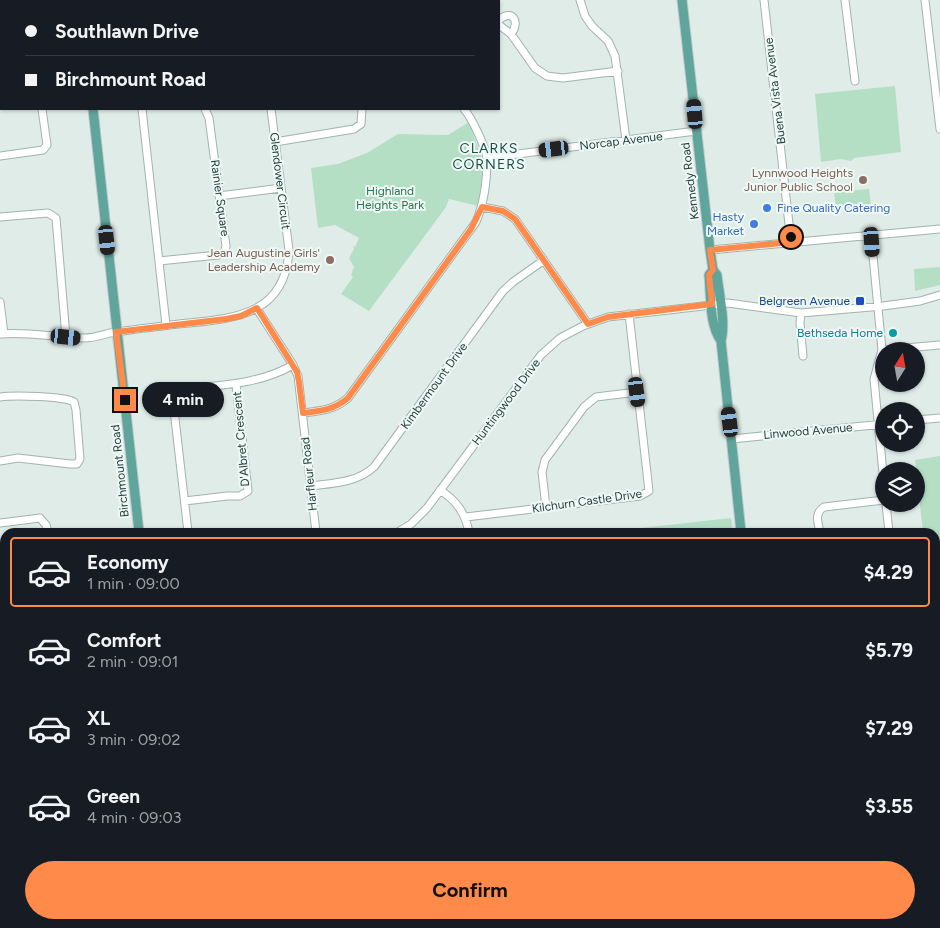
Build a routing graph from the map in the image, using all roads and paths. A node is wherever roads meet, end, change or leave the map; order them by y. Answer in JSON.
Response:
{"nodes":[{"id":1,"x":348,"y":0,"type":"edge"},
{"id":2,"x":354,"y":0,"type":"edge"},
{"id":3,"x":580,"y":0,"type":"edge"},
{"id":4,"x":682,"y":0,"type":"edge"},
{"id":5,"x":764,"y":0,"type":"edge"},
{"id":6,"x":845,"y":0,"type":"edge"},
{"id":7,"x":925,"y":0,"type":"edge"},
{"id":8,"x":500,"y":19,"type":"edge"},
{"id":9,"x":500,"y":26,"type":"edge"},
{"id":10,"x":511,"y":34,"type":"junction"},
{"id":11,"x":618,"y":71,"type":"junction"},
{"id":12,"x":855,"y":81,"type":"dead end"},
{"id":13,"x":42,"y":110,"type":"edge"},
{"id":14,"x":93,"y":110,"type":"edge"},
{"id":15,"x":142,"y":110,"type":"edge"},
{"id":16,"x":205,"y":110,"type":"edge"},
{"id":17,"x":271,"y":110,"type":"edge"},
{"id":18,"x":362,"y":110,"type":"edge"},
{"id":19,"x":465,"y":110,"type":"edge"},
{"id":20,"x":940,"y":129,"type":"edge"},
{"id":21,"x":696,"y":131,"type":"junction"},
{"id":22,"x":626,"y":140,"type":"junction"},
{"id":23,"x":275,"y":142,"type":"junction"},
{"id":24,"x":0,"y":156,"type":"edge"},
{"id":25,"x":487,"y":158,"type":"junction"},
{"id":26,"x":281,"y":188,"type":"junction"},
{"id":27,"x":219,"y":196,"type":"junction"},
{"id":28,"x":482,"y":207,"type":"junction"},
{"id":29,"x":0,"y":218,"type":"edge"},
{"id":30,"x":940,"y":229,"type":"edge"},
{"id":31,"x":871,"y":235,"type":"junction"},
{"id":32,"x":791,"y":242,"type":"junction"},
{"id":33,"x":710,"y":250,"type":"junction"},
{"id":34,"x":544,"y":260,"type":"junction"},
{"id":35,"x":159,"y":262,"type":"junction"},
{"id":36,"x":940,"y":295,"type":"edge"},
{"id":37,"x":0,"y":302,"type":"edge"},
{"id":38,"x":716,"y":304,"type":"junction"},
{"id":39,"x":878,"y":306,"type":"junction"},
{"id":40,"x":257,"y":308,"type":"junction"},
{"id":41,"x":800,"y":313,"type":"junction"},
{"id":42,"x":629,"y":314,"type":"junction"},
{"id":43,"x":588,"y":324,"type":"junction"},
{"id":44,"x":166,"y":325,"type":"junction"},
{"id":45,"x":116,"y":332,"type":"junction"},
{"id":46,"x":2,"y":334,"type":"edge"},
{"id":47,"x":66,"y":337,"type":"junction"},
{"id":48,"x":881,"y":342,"type":"edge"},
{"id":49,"x":940,"y":345,"type":"edge"},
{"id":50,"x":925,"y":346,"type":"edge"},
{"id":51,"x":803,"y":356,"type":"dead end"},
{"id":52,"x":293,"y":365,"type":"junction"},
{"id":53,"x":236,"y":384,"type":"junction"},
{"id":54,"x":637,"y":392,"type":"junction"},
{"id":55,"x":0,"y":397,"type":"edge"},
{"id":56,"x":303,"y":413,"type":"junction"},
{"id":57,"x":940,"y":418,"type":"edge"},
{"id":58,"x":925,"y":419,"type":"edge"},
{"id":59,"x":875,"y":425,"type":"edge"},
{"id":60,"x":732,"y":438,"type":"junction"},
{"id":61,"x":0,"y":461,"type":"edge"},
{"id":62,"x":311,"y":486,"type":"junction"},
{"id":63,"x":440,"y":490,"type":"junction"},
{"id":64,"x":185,"y":501,"type":"junction"},
{"id":65,"x":875,"y":501,"type":"edge"},
{"id":66,"x":546,"y":507,"type":"junction"},
{"id":67,"x":887,"y":512,"type":"edge"},
{"id":68,"x":466,"y":517,"type":"junction"},
{"id":69,"x":0,"y":523,"type":"edge"},
{"id":70,"x":47,"y":528,"type":"edge"},
{"id":71,"x":139,"y":528,"type":"edge"},
{"id":72,"x":188,"y":528,"type":"edge"},
{"id":73,"x":316,"y":528,"type":"edge"},
{"id":74,"x":404,"y":528,"type":"edge"},
{"id":75,"x":469,"y":528,"type":"edge"},
{"id":76,"x":741,"y":528,"type":"edge"},
{"id":77,"x":819,"y":528,"type":"edge"},
{"id":78,"x":889,"y":528,"type":"edge"}],
"edges":[{"from":1,"to":2,"type":"street"},
{"from":3,"to":11,"type":"street"},
{"from":4,"to":21,"type":"main road","name":"Kennedy Road"},
{"from":5,"to":32,"type":"street","name":"Buena Vista Avenue"},
{"from":6,"to":12,"type":"street"},
{"from":7,"to":20,"type":"street"},
{"from":8,"to":10,"type":"street"},
{"from":9,"to":10,"type":"street"},
{"from":10,"to":11,"type":"street"},
{"from":11,"to":22,"type":"street"},
{"from":13,"to":24,"type":"street"},
{"from":14,"to":45,"type":"main road","name":"Birchmount Road"},
{"from":15,"to":35,"type":"street"},
{"from":16,"to":27,"type":"street","name":"Rainier Square"},
{"from":17,"to":23,"type":"street","name":"Glendower Circuit"},
{"from":18,"to":23,"type":"street"},
{"from":19,"to":25,"type":"street"},
{"from":21,"to":22,"type":"street","name":"Norcap Avenue"},
{"from":21,"to":33,"type":"main road","name":"Kennedy Road"},
{"from":22,"to":25,"type":"street","name":"Norcap Avenue"},
{"from":23,"to":26,"type":"street","name":"Glendower Circuit"},
{"from":25,"to":28,"type":"street"},
{"from":26,"to":27,"type":"street"},
{"from":26,"to":40,"type":"street","name":"Glendower Circuit"},
{"from":27,"to":35,"type":"street","name":"Rainier Square"},
{"from":28,"to":34,"type":"street"},
{"from":28,"to":56,"type":"street"},
{"from":29,"to":47,"type":"street"},
{"from":30,"to":31,"type":"street"},
{"from":31,"to":32,"type":"street"},
{"from":31,"to":39,"type":"street"},
{"from":32,"to":33,"type":"street"},
{"from":33,"to":38,"type":"main road","name":"Kennedy Road"},
{"from":34,"to":43,"type":"street"},
{"from":34,"to":62,"type":"street","name":"Kimbermount Drive"},
{"from":35,"to":44,"type":"street"},
{"from":36,"to":39,"type":"street","name":"Huntingwood Drive"},
{"from":37,"to":46,"type":"street"},
{"from":38,"to":41,"type":"street","name":"Huntingwood Drive"},
{"from":38,"to":42,"type":"street","name":"Huntingwood Drive"},
{"from":38,"to":60,"type":"main road","name":"Kennedy Road"},
{"from":39,"to":41,"type":"street","name":"Huntingwood Drive"},
{"from":39,"to":48,"type":"street"},
{"from":40,"to":44,"type":"street","name":"Glendower Circuit"},
{"from":40,"to":52,"type":"street","name":"Harfleur Road"},
{"from":41,"to":51,"type":"street"},
{"from":42,"to":43,"type":"street","name":"Huntingwood Drive"},
{"from":42,"to":54,"type":"street","name":"Kilchurn Castle Drive"},
{"from":43,"to":63,"type":"street","name":"Huntingwood Drive"},
{"from":44,"to":45,"type":"street","name":"Glendower Circuit"},
{"from":45,"to":47,"type":"street","name":"Glendower Circuit"},
{"from":45,"to":71,"type":"main road","name":"Birchmount Road"},
{"from":46,"to":47,"type":"street","name":"Glendower Circuit"},
{"from":49,"to":50,"type":"street"},
{"from":52,"to":53,"type":"street"},
{"from":52,"to":56,"type":"street","name":"Harfleur Road"},
{"from":53,"to":64,"type":"street"},
{"from":53,"to":64,"type":"street","name":"D'Albret Crescent"},
{"from":54,"to":66,"type":"street"},
{"from":54,"to":66,"type":"street","name":"Kilchurn Castle Drive"},
{"from":55,"to":61,"type":"street"},
{"from":56,"to":62,"type":"street","name":"Harfleur Road"},
{"from":57,"to":58,"type":"street"},
{"from":59,"to":60,"type":"street","name":"Linwood Avenue"},
{"from":60,"to":76,"type":"main road","name":"Kennedy Road"},
{"from":62,"to":73,"type":"street","name":"Harfleur Road"},
{"from":63,"to":68,"type":"street"},
{"from":63,"to":74,"type":"street","name":"Huntingwood Drive"},
{"from":64,"to":72,"type":"street"},
{"from":65,"to":77,"type":"street"},
{"from":66,"to":68,"type":"street","name":"Kilchurn Castle Drive"},
{"from":67,"to":78,"type":"street"},
{"from":68,"to":75,"type":"street"},
{"from":69,"to":70,"type":"street"}]}
